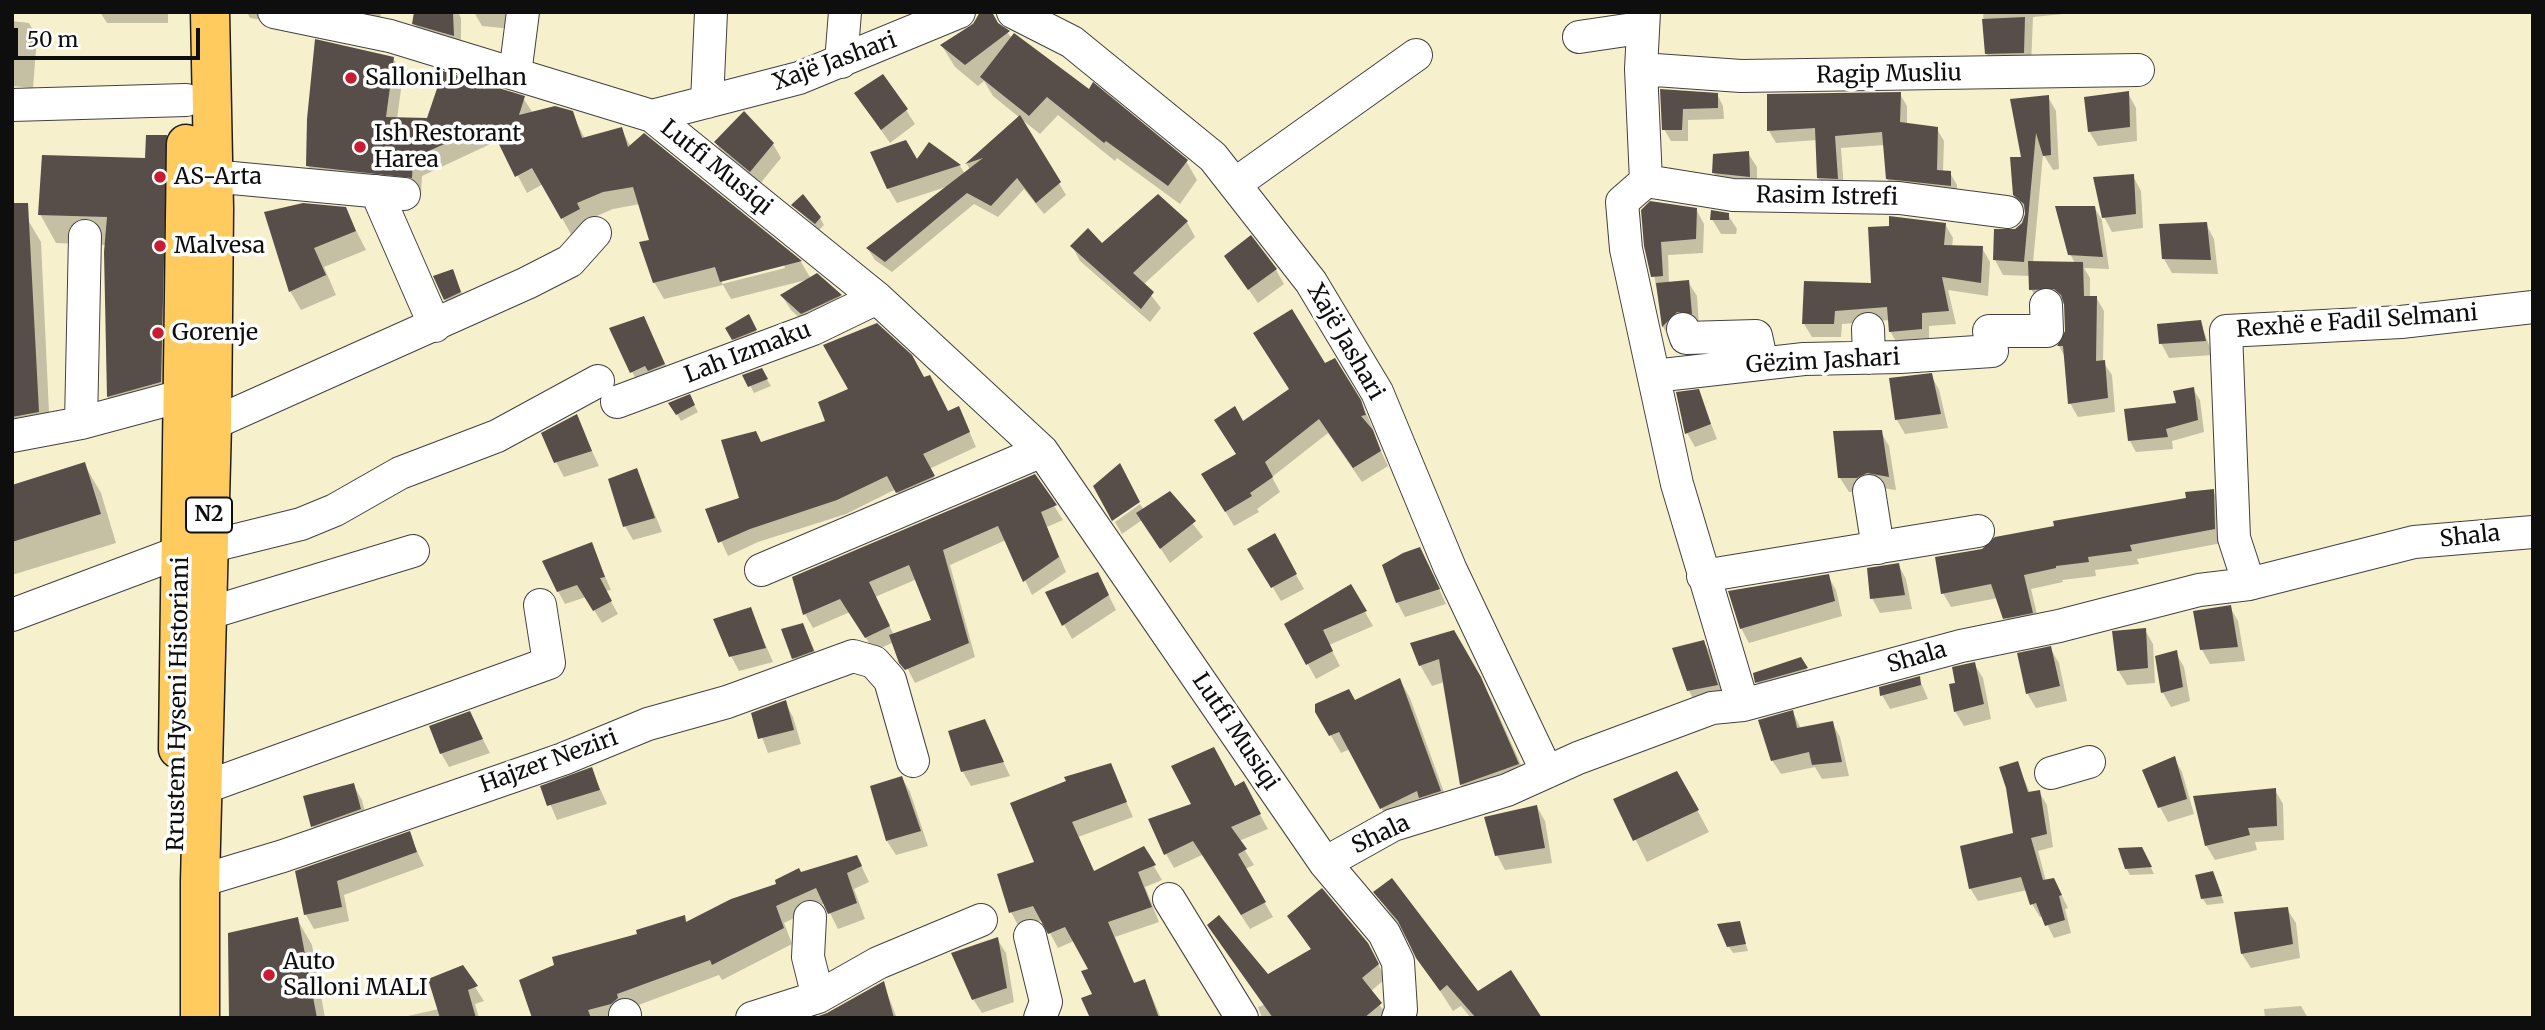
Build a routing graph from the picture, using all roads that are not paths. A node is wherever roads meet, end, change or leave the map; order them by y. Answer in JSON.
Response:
{"nodes":[{"id":1,"x":186,"y":12,"type":"edge"},
{"id":2,"x":210,"y":12,"type":"edge"},
{"id":3,"x":274,"y":12,"type":"edge"},
{"id":4,"x":523,"y":12,"type":"edge"},
{"id":5,"x":711,"y":12,"type":"edge"},
{"id":6,"x":845,"y":12,"type":"edge"},
{"id":7,"x":959,"y":12,"type":"edge"},
{"id":8,"x":1013,"y":12,"type":"edge"},
{"id":9,"x":1642,"y":20,"type":"edge"},
{"id":10,"x":391,"y":24,"type":"edge"},
{"id":11,"x":1579,"y":37,"type":"dead end"},
{"id":12,"x":1416,"y":55,"type":"dead end"},
{"id":13,"x":841,"y":61,"type":"junction"},
{"id":14,"x":1641,"y":69,"type":"junction"},
{"id":15,"x":2138,"y":70,"type":"dead end"},
{"id":16,"x":514,"y":74,"type":"junction"},
{"id":17,"x":186,"y":100,"type":"junction"},
{"id":18,"x":707,"y":102,"type":"junction"},
{"id":19,"x":12,"y":105,"type":"edge"},
{"id":20,"x":652,"y":116,"type":"junction"},
{"id":21,"x":211,"y":176,"type":"junction"},
{"id":22,"x":1646,"y":181,"type":"junction"},
{"id":23,"x":1235,"y":184,"type":"junction"},
{"id":24,"x":2007,"y":212,"type":"dead end"},
{"id":25,"x":595,"y":233,"type":"dead end"},
{"id":26,"x":85,"y":236,"type":"dead end"},
{"id":27,"x":877,"y":298,"type":"junction"},
{"id":28,"x":2046,"y":305,"type":"dead end"},
{"id":29,"x":2533,"y":307,"type":"edge"},
{"id":30,"x":435,"y":326,"type":"junction"},
{"id":31,"x":1684,"y":329,"type":"dead end"},
{"id":32,"x":1762,"y":363,"type":"junction"},
{"id":33,"x":1654,"y":376,"type":"junction"},
{"id":34,"x":185,"y":395,"type":"junction"},
{"id":35,"x":81,"y":423,"type":"junction"},
{"id":36,"x":212,"y":424,"type":"junction"},
{"id":37,"x":12,"y":436,"type":"edge"},
{"id":38,"x":1042,"y":451,"type":"junction"},
{"id":39,"x":1869,"y":491,"type":"dead end"},
{"id":40,"x":1979,"y":531,"type":"dead end"},
{"id":41,"x":2533,"y":531,"type":"edge"},
{"id":42,"x":1878,"y":548,"type":"junction"},
{"id":43,"x":194,"y":550,"type":"junction"},
{"id":44,"x":413,"y":551,"type":"dead end"},
{"id":45,"x":761,"y":570,"type":"dead end"},
{"id":46,"x":1703,"y":576,"type":"junction"},
{"id":47,"x":2249,"y":583,"type":"junction"},
{"id":48,"x":540,"y":605,"type":"dead end"},
{"id":49,"x":206,"y":614,"type":"junction"},
{"id":50,"x":12,"y":615,"type":"edge"},
{"id":51,"x":1743,"y":705,"type":"junction"},
{"id":52,"x":913,"y":761,"type":"dead end"},
{"id":53,"x":2089,"y":762,"type":"dead end"},
{"id":54,"x":1547,"y":772,"type":"junction"},
{"id":55,"x":2051,"y":773,"type":"dead end"},
{"id":56,"x":203,"y":788,"type":"junction"},
{"id":57,"x":1325,"y":863,"type":"junction"},
{"id":58,"x":200,"y":881,"type":"junction"},
{"id":59,"x":1169,"y":899,"type":"dead end"},
{"id":60,"x":810,"y":917,"type":"dead end"},
{"id":61,"x":981,"y":920,"type":"dead end"},
{"id":62,"x":1030,"y":936,"type":"dead end"},
{"id":63,"x":818,"y":997,"type":"junction"},
{"id":64,"x":174,"y":1018,"type":"edge"},
{"id":65,"x":201,"y":1018,"type":"edge"},
{"id":66,"x":752,"y":1018,"type":"edge"},
{"id":67,"x":1040,"y":1018,"type":"edge"},
{"id":68,"x":1242,"y":1018,"type":"edge"},
{"id":69,"x":1398,"y":1018,"type":"edge"}],
"edges":[{"from":1,"to":17,"type":"main road","name":"Rrustem Hyseni Historiani","number":"N2"},
{"from":2,"to":21,"type":"main road","name":"Rrustem Hyseni Historiani","number":"N2"},
{"from":3,"to":10,"type":"street","name":"Lutfi Musiqi"},
{"from":4,"to":16,"type":"street"},
{"from":5,"to":18,"type":"street"},
{"from":6,"to":13,"type":"street"},
{"from":7,"to":13,"type":"street","name":"Xajë Jashari"},
{"from":8,"to":23,"type":"street","name":"Xajë Jashari"},
{"from":9,"to":11,"type":"street"},
{"from":9,"to":14,"type":"street"},
{"from":10,"to":16,"type":"street","name":"Lutfi Musiqi"},
{"from":12,"to":23,"type":"street"},
{"from":13,"to":18,"type":"street","name":"Xajë Jashari"},
{"from":14,"to":15,"type":"street","name":"Ragip Musliu"},
{"from":14,"to":22,"type":"street"},
{"from":16,"to":20,"type":"street","name":"Lutfi Musiqi"},
{"from":17,"to":19,"type":"street"},
{"from":17,"to":34,"type":"main road","name":"Rrustem Hyseni Historiani","number":"N2"},
{"from":18,"to":20,"type":"street","name":"Xajë Jashari"},
{"from":20,"to":27,"type":"street","name":"Lutfi Musiqi"},
{"from":21,"to":30,"type":"street"},
{"from":21,"to":36,"type":"main road","name":"Rrustem Hyseni Historiani","number":"N2"},
{"from":22,"to":24,"type":"street","name":"Rasim Istrefi"},
{"from":22,"to":33,"type":"street"},
{"from":23,"to":54,"type":"street","name":"Xajë Jashari"},
{"from":25,"to":30,"type":"street"},
{"from":26,"to":35,"type":"street"},
{"from":27,"to":38,"type":"street","name":"Lutfi Musiqi"},
{"from":27,"to":43,"type":"street","name":"Lah Izmaku"},
{"from":28,"to":32,"type":"street","name":"Gëzim Jashari"},
{"from":29,"to":47,"type":"street","name":"Rexhë e Fadil Selmani"},
{"from":30,"to":36,"type":"street"},
{"from":31,"to":32,"type":"street"},
{"from":32,"to":33,"type":"street","name":"Gëzim Jashari"},
{"from":33,"to":46,"type":"street"},
{"from":34,"to":35,"type":"street"},
{"from":34,"to":43,"type":"main road","name":"Rrustem Hyseni Historiani","number":"N2"},
{"from":35,"to":37,"type":"street"},
{"from":36,"to":43,"type":"main road","name":"Rrustem Hyseni Historiani","number":"N2"},
{"from":38,"to":45,"type":"street"},
{"from":38,"to":57,"type":"street","name":"Lutfi Musiqi"},
{"from":39,"to":42,"type":"street"},
{"from":40,"to":42,"type":"street"},
{"from":41,"to":47,"type":"street","name":"Shala"},
{"from":42,"to":46,"type":"street"},
{"from":43,"to":49,"type":"main road","name":"Rrustem Hyseni Historiani","number":"N2"},
{"from":43,"to":50,"type":"street","name":"Lah Izmaku"},
{"from":43,"to":64,"type":"main road","name":"Rrustem Hyseni Historiani","number":"N2"},
{"from":44,"to":49,"type":"street","name":"Rrustem Hyseni Historiani"},
{"from":46,"to":51,"type":"street"},
{"from":47,"to":51,"type":"street","name":"Shala"},
{"from":48,"to":56,"type":"street","name":"Rrustem Hyseni Historiani"},
{"from":49,"to":56,"type":"main road","name":"Rrustem Hyseni Historiani","number":"N2"},
{"from":51,"to":54,"type":"street","name":"Shala"},
{"from":52,"to":58,"type":"street","name":"Hajzer Neziri"},
{"from":53,"to":55,"type":"street"},
{"from":54,"to":57,"type":"street","name":"Shala"},
{"from":56,"to":58,"type":"main road","name":"Rrustem Hyseni Historiani","number":"N2"},
{"from":57,"to":69,"type":"street","name":"Lutfi Musiqi"},
{"from":58,"to":65,"type":"main road","name":"Rrustem Hyseni Historiani","number":"N2"},
{"from":59,"to":68,"type":"street"},
{"from":60,"to":63,"type":"street"},
{"from":61,"to":63,"type":"street"},
{"from":62,"to":67,"type":"street"},
{"from":63,"to":66,"type":"street"}]}
